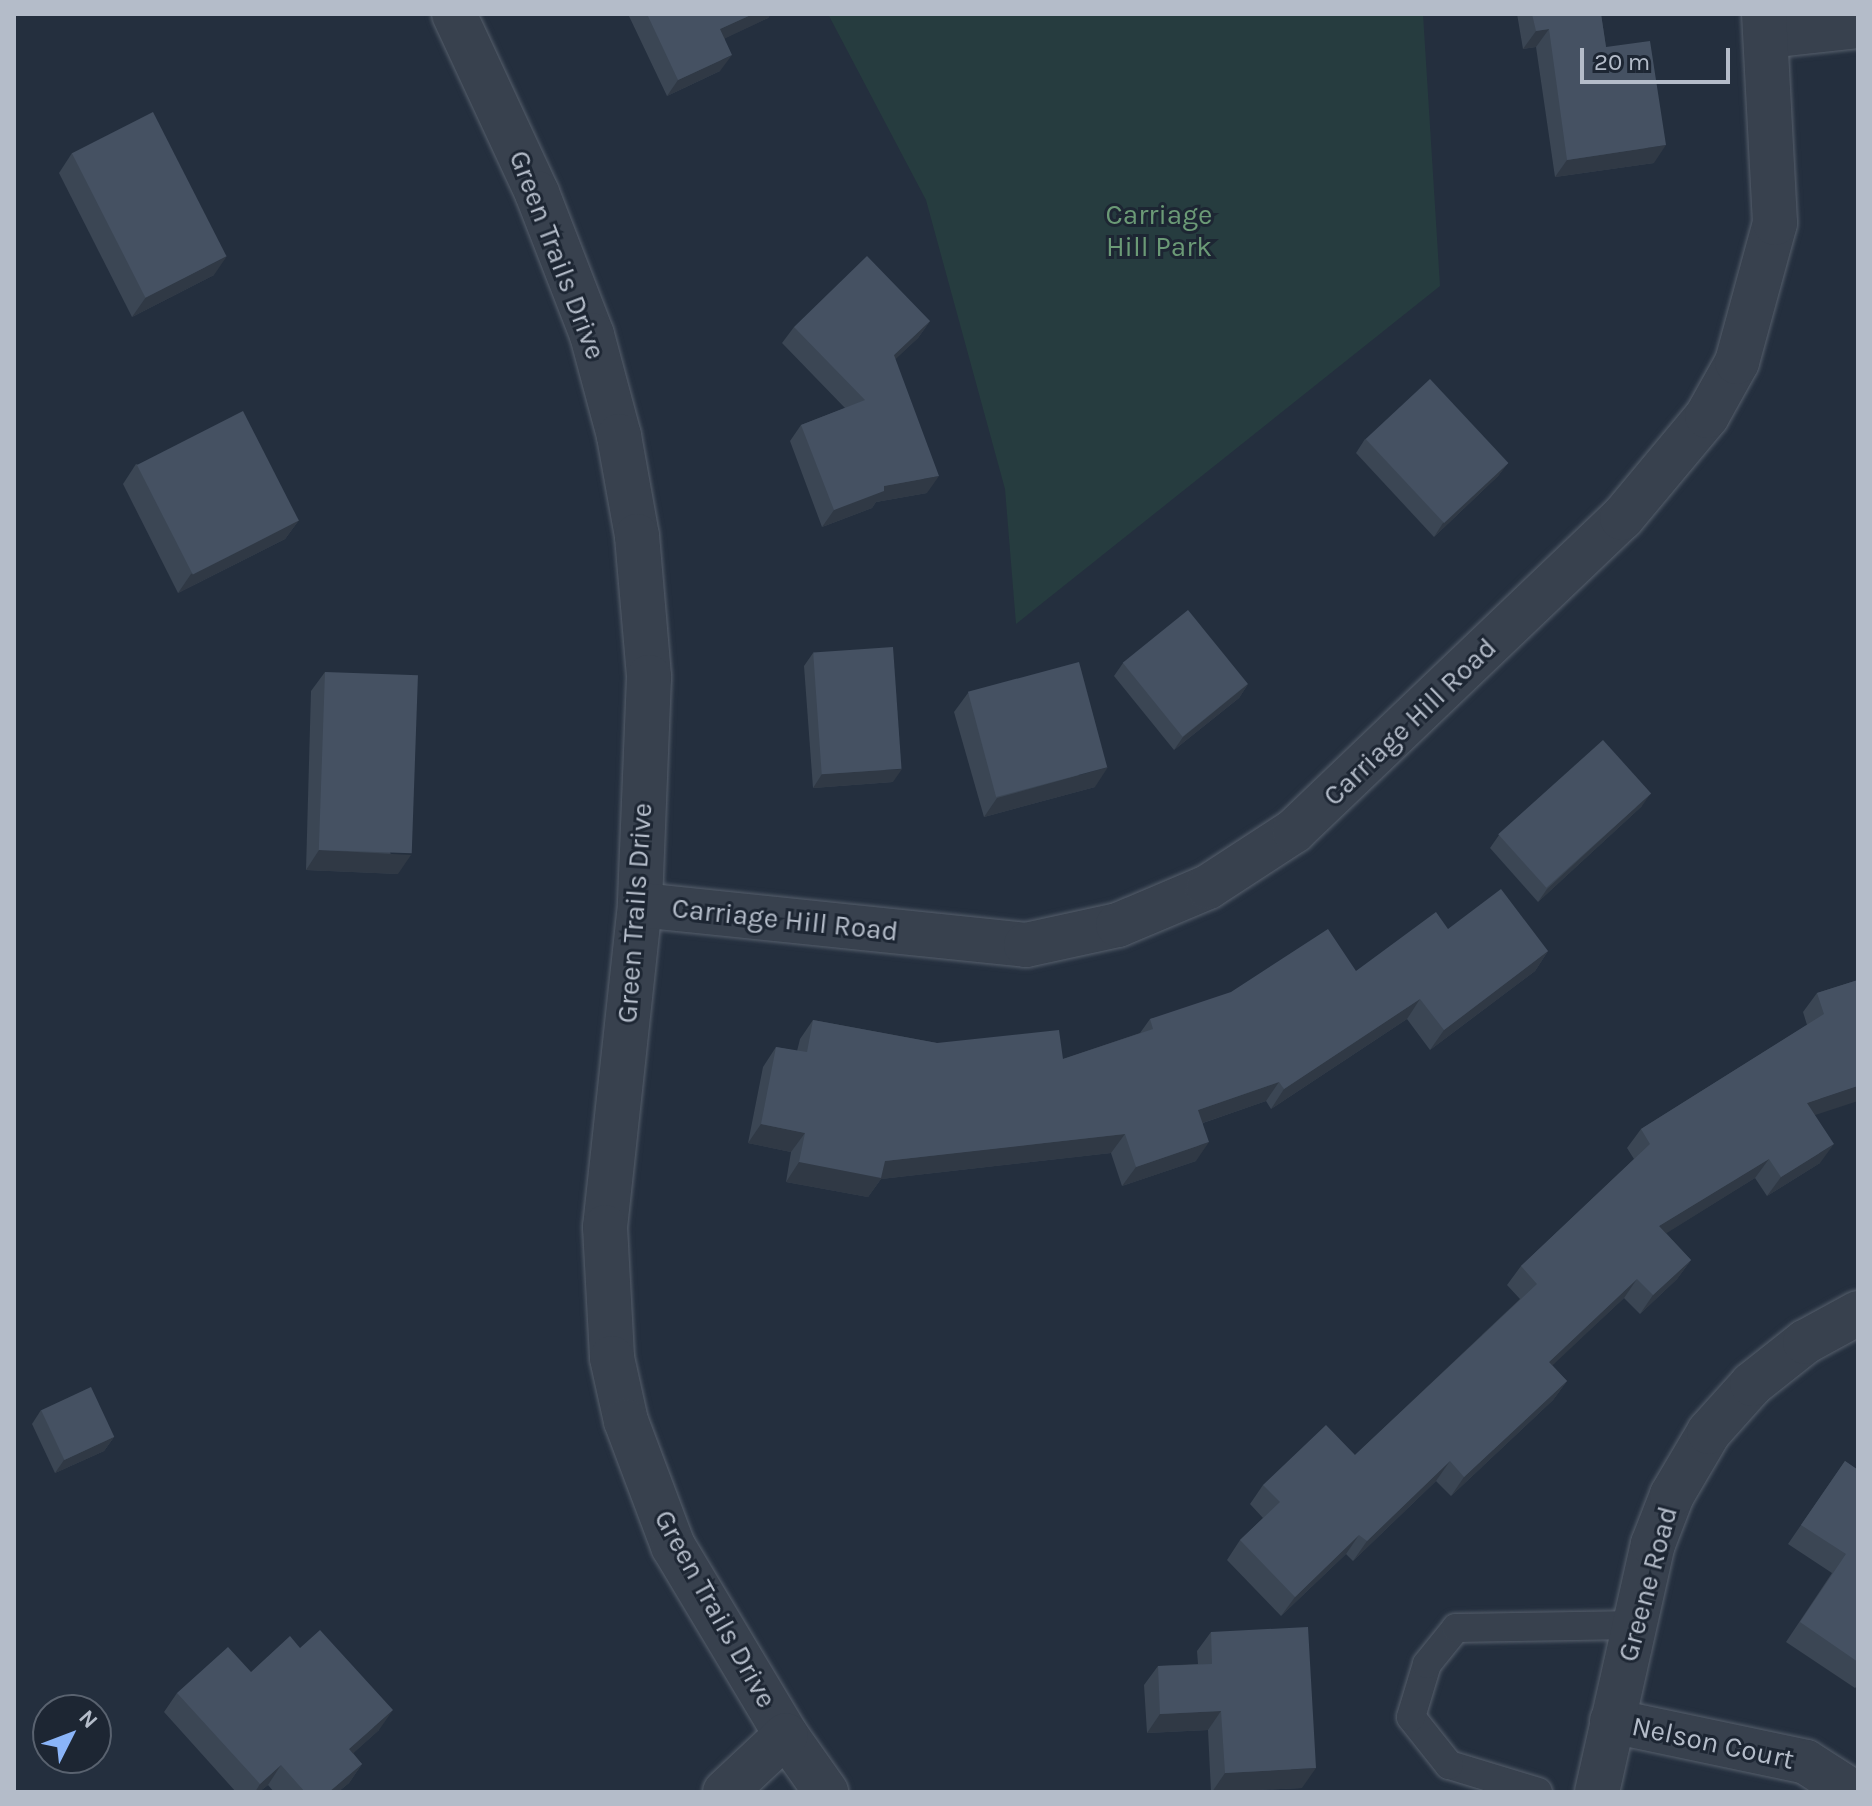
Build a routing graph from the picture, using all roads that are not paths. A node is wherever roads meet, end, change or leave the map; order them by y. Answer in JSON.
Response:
{"nodes":[{"id":1,"x":454,"y":14,"type":"edge"},
{"id":2,"x":1766,"y":25,"type":"edge"},
{"id":3,"x":1858,"y":26,"type":"edge"},
{"id":4,"x":640,"y":905,"type":"junction"},
{"id":5,"x":1858,"y":1313,"type":"edge"},
{"id":6,"x":1635,"y":1625,"type":"junction"},
{"id":7,"x":1612,"y":1721,"type":"junction"},
{"id":8,"x":786,"y":1735,"type":"junction"},
{"id":9,"x":725,"y":1792,"type":"edge"},
{"id":10,"x":826,"y":1792,"type":"edge"},
{"id":11,"x":1538,"y":1792,"type":"edge"},
{"id":12,"x":1597,"y":1792,"type":"edge"},
{"id":13,"x":1853,"y":1792,"type":"edge"}],
"edges":[{"from":1,"to":4,"type":"street","name":"Green Trails Drive"},
{"from":2,"to":3,"type":"street"},
{"from":2,"to":4,"type":"street","name":"Carriage Hill Road"},
{"from":4,"to":8,"type":"street","name":"Green Trails Drive"},
{"from":5,"to":6,"type":"street","name":"Greene Road"},
{"from":6,"to":7,"type":"street","name":"Greene Road"},
{"from":6,"to":11,"type":"lane"},
{"from":7,"to":12,"type":"street","name":"Greene Road"},
{"from":7,"to":13,"type":"street","name":"Nelson Court"},
{"from":8,"to":9,"type":"street"},
{"from":8,"to":10,"type":"street","name":"Green Trails Drive"}]}
